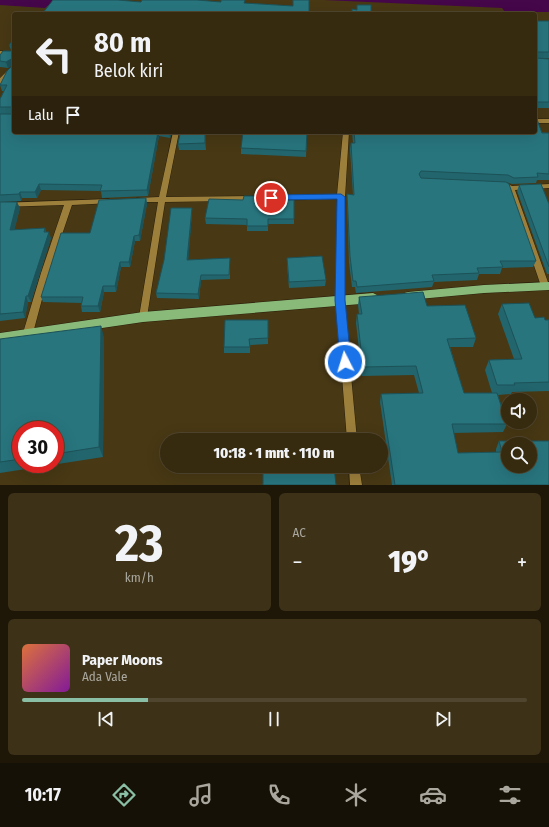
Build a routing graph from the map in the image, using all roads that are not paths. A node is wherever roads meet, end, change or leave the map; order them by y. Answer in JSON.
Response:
{"nodes":[{"id":1,"x":0,"y":53,"type":"edge"},
{"id":2,"x":12,"y":54,"type":"edge"},
{"id":3,"x":12,"y":69,"type":"edge"},
{"id":4,"x":0,"y":82,"type":"edge"},
{"id":5,"x":537,"y":121,"type":"edge"},
{"id":6,"x":549,"y":121,"type":"edge"},
{"id":7,"x":176,"y":134,"type":"edge"},
{"id":8,"x":346,"y":134,"type":"edge"},
{"id":9,"x":491,"y":184,"type":"edge"},
{"id":10,"x":549,"y":186,"type":"edge"},
{"id":11,"x":511,"y":188,"type":"junction"},
{"id":12,"x":341,"y":197,"type":"junction"},
{"id":13,"x":162,"y":199,"type":"junction"},
{"id":14,"x":131,"y":200,"type":"edge"},
{"id":15,"x":116,"y":201,"type":"edge"},
{"id":16,"x":69,"y":202,"type":"junction"},
{"id":17,"x":0,"y":205,"type":"edge"},
{"id":18,"x":547,"y":286,"type":"edge"},
{"id":19,"x":400,"y":296,"type":"edge"},
{"id":20,"x":385,"y":297,"type":"edge"},
{"id":21,"x":340,"y":300,"type":"junction"},
{"id":22,"x":143,"y":317,"type":"junction"},
{"id":23,"x":28,"y":333,"type":"junction"},
{"id":24,"x":0,"y":338,"type":"edge"},
{"id":25,"x":351,"y":433,"type":"edge"},
{"id":26,"x":355,"y":473,"type":"edge"},
{"id":27,"x":356,"y":485,"type":"edge"}],
"edges":[{"from":1,"to":2,"type":"street"},
{"from":3,"to":4,"type":"street"},
{"from":5,"to":6,"type":"street"},
{"from":7,"to":13,"type":"street"},
{"from":8,"to":12,"type":"street"},
{"from":9,"to":11,"type":"street"},
{"from":10,"to":11,"type":"street"},
{"from":11,"to":18,"type":"street"},
{"from":12,"to":13,"type":"street"},
{"from":12,"to":21,"type":"street"},
{"from":13,"to":14,"type":"street"},
{"from":13,"to":22,"type":"street"},
{"from":15,"to":16,"type":"street"},
{"from":16,"to":17,"type":"street"},
{"from":16,"to":23,"type":"street"},
{"from":18,"to":19,"type":"highway"},
{"from":20,"to":21,"type":"highway"},
{"from":21,"to":22,"type":"highway"},
{"from":21,"to":25,"type":"street"},
{"from":22,"to":23,"type":"highway"},
{"from":23,"to":24,"type":"highway"},
{"from":26,"to":27,"type":"street"}]}
